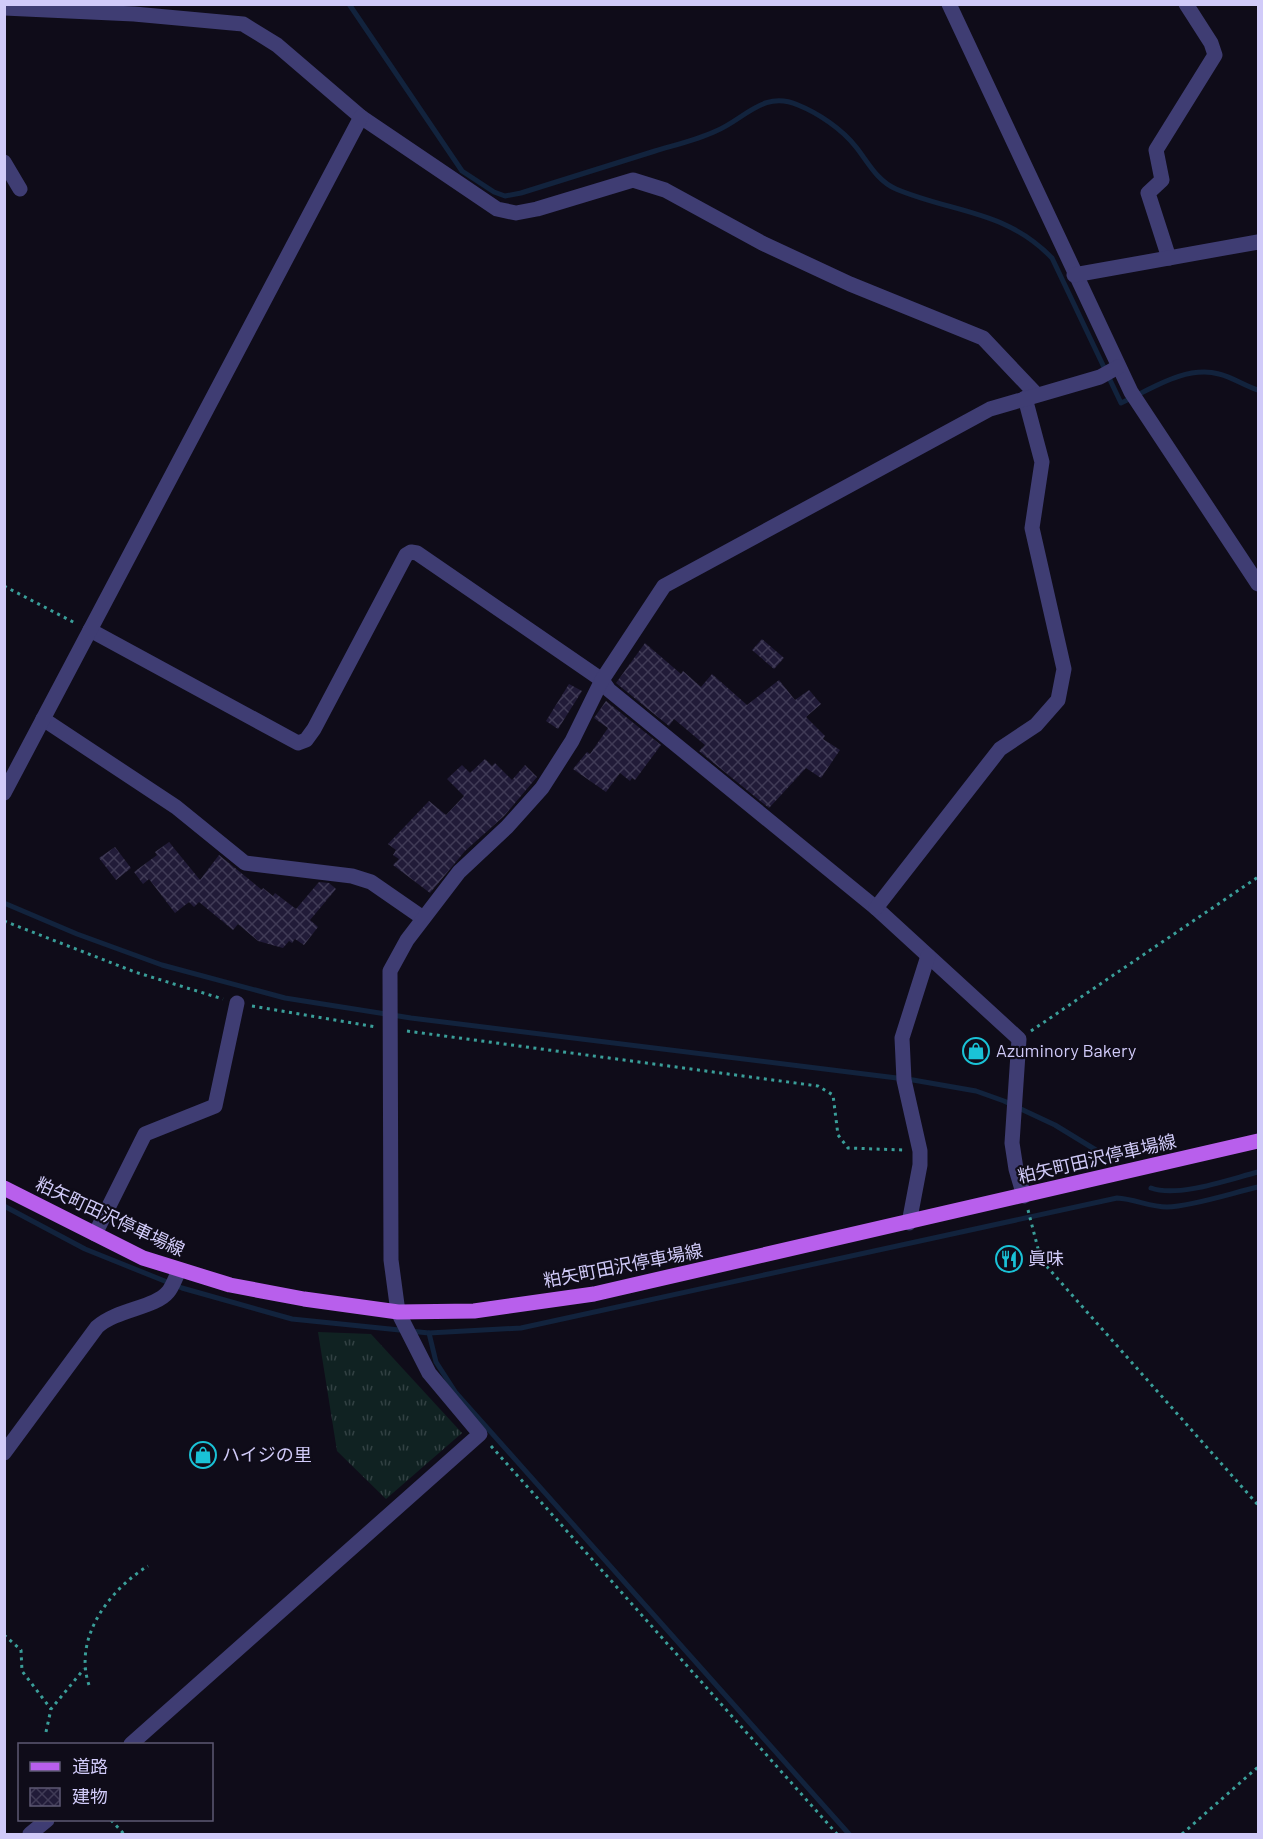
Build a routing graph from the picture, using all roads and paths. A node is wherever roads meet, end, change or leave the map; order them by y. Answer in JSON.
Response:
{"nodes":[{"id":1,"x":949,"y":4,"type":"edge"},
{"id":2,"x":1186,"y":4,"type":"edge"},
{"id":3,"x":4,"y":8,"type":"edge"},
{"id":4,"x":361,"y":117,"type":"junction"},
{"id":5,"x":4,"y":162,"type":"edge"},
{"id":6,"x":20,"y":189,"type":"dead end"},
{"id":7,"x":1258,"y":242,"type":"edge"},
{"id":8,"x":1169,"y":258,"type":"junction"},
{"id":9,"x":1074,"y":275,"type":"junction"},
{"id":10,"x":1110,"y":372,"type":"junction"},
{"id":11,"x":1030,"y":396,"type":"junction"},
{"id":12,"x":1258,"y":584,"type":"edge"},
{"id":13,"x":4,"y":586,"type":"edge"},
{"id":14,"x":90,"y":630,"type":"junction"},
{"id":15,"x":602,"y":680,"type":"junction"},
{"id":16,"x":43,"y":719,"type":"junction"},
{"id":17,"x":4,"y":793,"type":"edge"},
{"id":18,"x":1258,"y":877,"type":"edge"},
{"id":19,"x":876,"y":908,"type":"junction"},
{"id":20,"x":423,"y":918,"type":"junction"},
{"id":21,"x":4,"y":921,"type":"edge"},
{"id":22,"x":928,"y":956,"type":"junction"},
{"id":23,"x":237,"y":1003,"type":"junction"},
{"id":24,"x":392,"y":1029,"type":"junction"},
{"id":25,"x":1019,"y":1039,"type":"junction"},
{"id":26,"x":1258,"y":1141,"type":"edge"},
{"id":27,"x":920,"y":1150,"type":"junction"},
{"id":28,"x":4,"y":1188,"type":"edge"},
{"id":29,"x":1026,"y":1203,"type":"junction"},
{"id":30,"x":909,"y":1223,"type":"junction"},
{"id":31,"x":95,"y":1234,"type":"junction"},
{"id":32,"x":178,"y":1271,"type":"junction"},
{"id":33,"x":398,"y":1312,"type":"junction"},
{"id":34,"x":480,"y":1434,"type":"junction"},
{"id":35,"x":4,"y":1453,"type":"edge"},
{"id":36,"x":1258,"y":1505,"type":"edge"},
{"id":37,"x":148,"y":1566,"type":"dead end"},
{"id":38,"x":4,"y":1635,"type":"edge"},
{"id":39,"x":84,"y":1670,"type":"junction"},
{"id":40,"x":89,"y":1685,"type":"dead end"},
{"id":41,"x":51,"y":1708,"type":"junction"},
{"id":42,"x":46,"y":1732,"type":"dead end"},
{"id":43,"x":132,"y":1743,"type":"edge"},
{"id":44,"x":1258,"y":1767,"type":"edge"},
{"id":45,"x":46,"y":1821,"type":"edge"},
{"id":46,"x":112,"y":1821,"type":"edge"},
{"id":47,"x":30,"y":1834,"type":"edge"},
{"id":48,"x":124,"y":1834,"type":"edge"},
{"id":49,"x":837,"y":1834,"type":"edge"},
{"id":50,"x":1182,"y":1834,"type":"edge"}],
"edges":[{"from":1,"to":9,"type":"street"},
{"from":2,"to":8,"type":"street"},
{"from":3,"to":4,"type":"street"},
{"from":4,"to":11,"type":"street"},
{"from":4,"to":14,"type":"street"},
{"from":5,"to":6,"type":"street"},
{"from":7,"to":8,"type":"street"},
{"from":8,"to":9,"type":"street"},
{"from":9,"to":10,"type":"street"},
{"from":10,"to":11,"type":"street"},
{"from":10,"to":12,"type":"street"},
{"from":11,"to":15,"type":"street"},
{"from":11,"to":19,"type":"street"},
{"from":13,"to":14,"type":"path"},
{"from":14,"to":15,"type":"street"},
{"from":14,"to":16,"type":"street"},
{"from":15,"to":19,"type":"street"},
{"from":15,"to":20,"type":"street"},
{"from":16,"to":17,"type":"street"},
{"from":16,"to":20,"type":"street"},
{"from":18,"to":25,"type":"path"},
{"from":19,"to":22,"type":"street"},
{"from":20,"to":24,"type":"street"},
{"from":21,"to":23,"type":"path"},
{"from":22,"to":25,"type":"street"},
{"from":22,"to":27,"type":"street"},
{"from":23,"to":24,"type":"path"},
{"from":23,"to":31,"type":"street"},
{"from":24,"to":27,"type":"path"},
{"from":24,"to":33,"type":"street"},
{"from":25,"to":29,"type":"street"},
{"from":26,"to":29,"type":"main road","name":"粕矢町田沢停車場線"},
{"from":27,"to":30,"type":"street"},
{"from":28,"to":31,"type":"main road","name":"粕矢町田沢停車場線"},
{"from":29,"to":30,"type":"main road","name":"粕矢町田沢停車場線"},
{"from":29,"to":36,"type":"path"},
{"from":30,"to":33,"type":"main road","name":"粕矢町田沢停車場線"},
{"from":31,"to":32,"type":"main road","name":"粕矢町田沢停車場線"},
{"from":32,"to":33,"type":"main road","name":"粕矢町田沢停車場線"},
{"from":32,"to":35,"type":"street"},
{"from":33,"to":34,"type":"street"},
{"from":34,"to":43,"type":"street"},
{"from":34,"to":49,"type":"path"},
{"from":37,"to":39,"type":"path"},
{"from":38,"to":41,"type":"path"},
{"from":39,"to":40,"type":"path"},
{"from":39,"to":41,"type":"path"},
{"from":41,"to":42,"type":"path"},
{"from":44,"to":50,"type":"path"},
{"from":45,"to":47,"type":"street"},
{"from":46,"to":48,"type":"path"}]}
